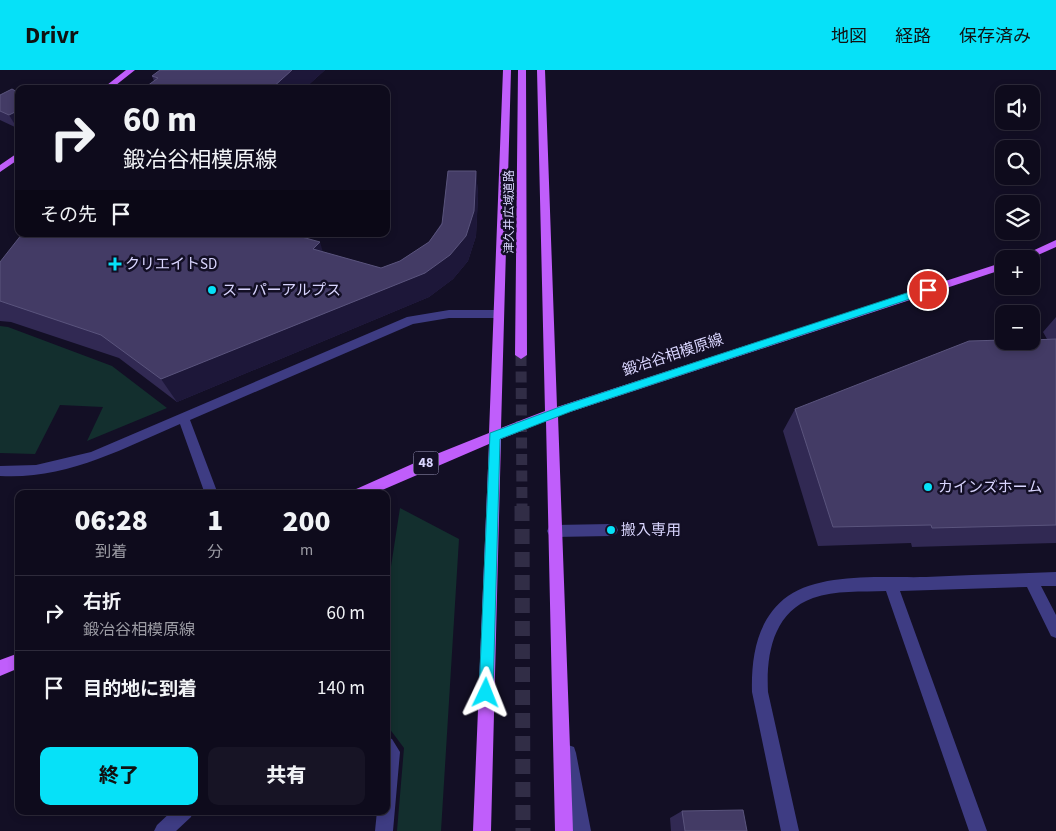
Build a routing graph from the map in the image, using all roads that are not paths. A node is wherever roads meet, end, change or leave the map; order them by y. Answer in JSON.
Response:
{"nodes":[{"id":1,"x":131,"y":70,"type":"edge"},
{"id":2,"x":507,"y":70,"type":"edge"},
{"id":3,"x":522,"y":70,"type":"edge"},
{"id":4,"x":541,"y":70,"type":"edge"},
{"id":5,"x":111,"y":85,"type":"edge"},
{"id":6,"x":15,"y":158,"type":"edge"},
{"id":7,"x":0,"y":169,"type":"edge"},
{"id":8,"x":1056,"y":242,"type":"edge"},
{"id":9,"x":1039,"y":250,"type":"edge"},
{"id":10,"x":995,"y":268,"type":"edge"},
{"id":11,"x":499,"y":314,"type":"junction"},
{"id":12,"x":521,"y":355,"type":"tunnel mouth"},
{"id":13,"x":550,"y":414,"type":"junction"},
{"id":14,"x":184,"y":418,"type":"junction"},
{"id":15,"x":494,"y":436,"type":"junction"},
{"id":16,"x":0,"y":472,"type":"edge"},
{"id":17,"x":211,"y":490,"type":"edge"},
{"id":18,"x":368,"y":490,"type":"edge"},
{"id":19,"x":611,"y":530,"type":"dead end"},
{"id":20,"x":554,"y":531,"type":"junction"},
{"id":21,"x":1056,"y":579,"type":"edge"},
{"id":22,"x":1031,"y":580,"type":"junction"},
{"id":23,"x":892,"y":585,"type":"junction"},
{"id":24,"x":1056,"y":631,"type":"edge"},
{"id":25,"x":15,"y":662,"type":"edge"},
{"id":26,"x":0,"y":668,"type":"edge"},
{"id":27,"x":560,"y":713,"type":"junction"},
{"id":28,"x":390,"y":750,"type":"edge"},
{"id":29,"x":390,"y":772,"type":"edge"},
{"id":30,"x":181,"y":815,"type":"edge"},
{"id":31,"x":386,"y":815,"type":"edge"},
{"id":32,"x":163,"y":831,"type":"edge"},
{"id":33,"x":384,"y":831,"type":"edge"},
{"id":34,"x":482,"y":831,"type":"edge"},
{"id":35,"x":564,"y":831,"type":"edge"},
{"id":36,"x":582,"y":831,"type":"edge"},
{"id":37,"x":790,"y":831,"type":"edge"},
{"id":38,"x":978,"y":831,"type":"edge"}],
"edges":[{"from":1,"to":5,"type":"main road"},
{"from":2,"to":11,"type":"main road"},
{"from":3,"to":12,"type":"main road","name":"津久井広域道路"},
{"from":4,"to":13,"type":"main road"},
{"from":6,"to":7,"type":"main road"},
{"from":8,"to":9,"type":"main road"},
{"from":10,"to":13,"type":"main road","name":"鍛冶谷相模原線","number":"48"},
{"from":11,"to":14,"type":"street"},
{"from":11,"to":15,"type":"main road"},
{"from":13,"to":15,"type":"main road","name":"鍛冶谷相模原線","number":"48"},
{"from":13,"to":20,"type":"main road"},
{"from":14,"to":16,"type":"street"},
{"from":14,"to":17,"type":"street"},
{"from":15,"to":18,"type":"main road","name":"鍛冶谷相模原線","number":"48"},
{"from":15,"to":34,"type":"main road"},
{"from":19,"to":20,"type":"street"},
{"from":20,"to":27,"type":"main road"},
{"from":21,"to":22,"type":"street"},
{"from":22,"to":23,"type":"street"},
{"from":22,"to":24,"type":"street"},
{"from":23,"to":37,"type":"street"},
{"from":23,"to":38,"type":"street"},
{"from":25,"to":26,"type":"main road"},
{"from":27,"to":35,"type":"main road"},
{"from":27,"to":36,"type":"street"},
{"from":28,"to":29,"type":"street"},
{"from":30,"to":32,"type":"street"},
{"from":31,"to":33,"type":"street"}]}
